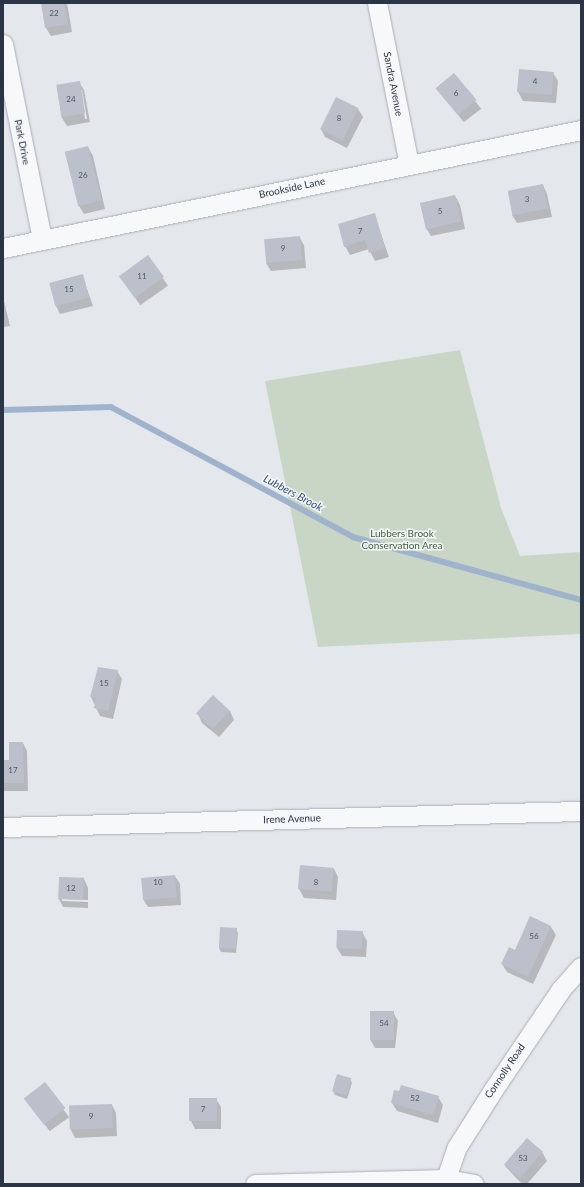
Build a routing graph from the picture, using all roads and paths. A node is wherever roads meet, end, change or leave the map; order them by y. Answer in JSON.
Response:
{"nodes":[{"id":1,"x":378,"y":3,"type":"edge"},
{"id":2,"x":3,"y":44,"type":"edge"},
{"id":3,"x":581,"y":130,"type":"edge"},
{"id":4,"x":410,"y":164,"type":"junction"},
{"id":5,"x":42,"y":240,"type":"junction"},
{"id":6,"x":3,"y":248,"type":"edge"},
{"id":7,"x":581,"y":811,"type":"edge"},
{"id":8,"x":3,"y":827,"type":"edge"},
{"id":9,"x":581,"y":967,"type":"edge"},
{"id":10,"x":445,"y":1182,"type":"edge"},
{"id":11,"x":255,"y":1184,"type":"edge"},
{"id":12,"x":474,"y":1184,"type":"edge"}],
"edges":[{"from":1,"to":4,"type":"street","name":"Sandra Avenue"},
{"from":2,"to":5,"type":"street","name":"Park Drive"},
{"from":3,"to":4,"type":"street","name":"Brookside Lane"},
{"from":4,"to":5,"type":"street","name":"Brookside Lane"},
{"from":5,"to":6,"type":"street","name":"Brookside Lane"},
{"from":7,"to":8,"type":"street","name":"Irene Avenue"},
{"from":9,"to":10,"type":"street","name":"Connolly Road"},
{"from":10,"to":11,"type":"street"},
{"from":10,"to":12,"type":"street"}]}
